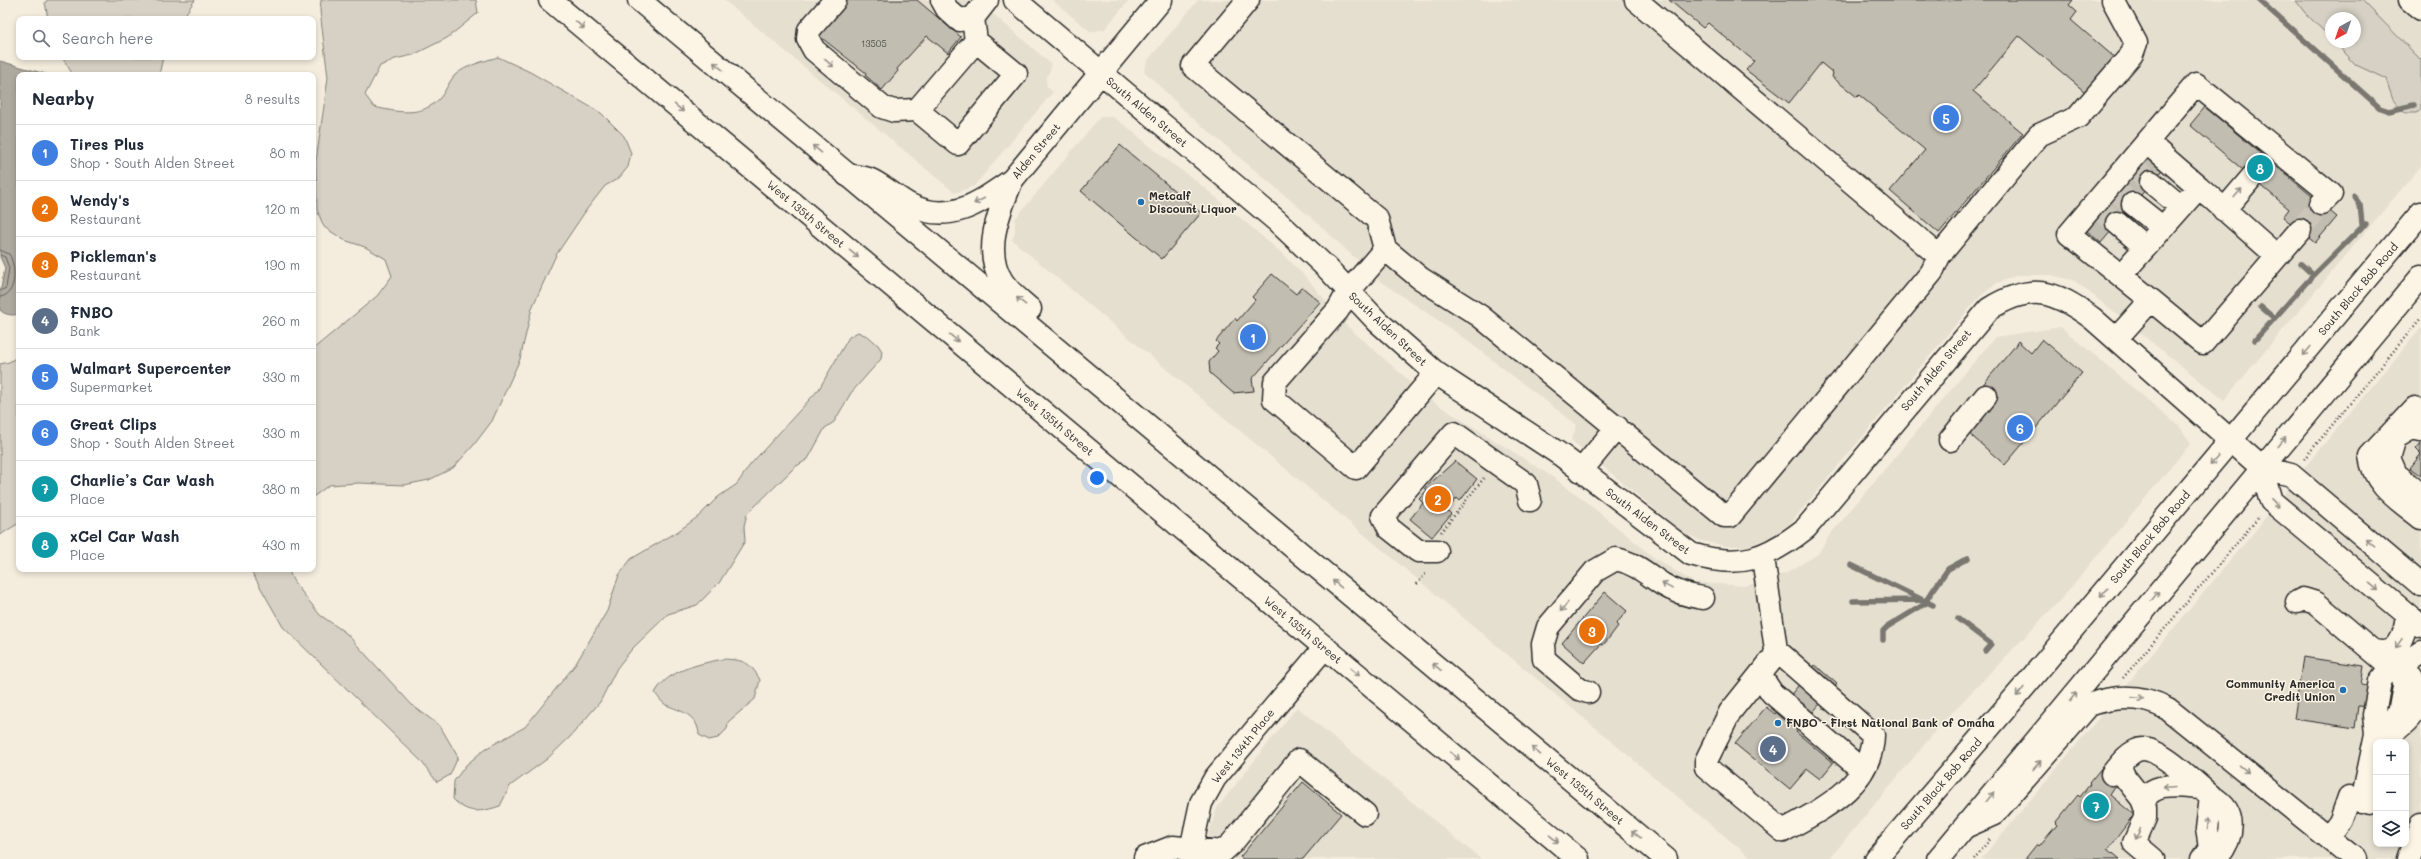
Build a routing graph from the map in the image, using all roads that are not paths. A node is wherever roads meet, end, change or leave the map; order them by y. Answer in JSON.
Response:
{"nodes":[{"id":1,"x":550,"y":0,"type":"edge"},
{"id":2,"x":639,"y":0,"type":"edge"},
{"id":3,"x":821,"y":0,"type":"edge"},
{"id":4,"x":834,"y":0,"type":"edge"},
{"id":5,"x":942,"y":0,"type":"edge"},
{"id":6,"x":987,"y":0,"type":"edge"},
{"id":7,"x":1015,"y":0,"type":"edge"},
{"id":8,"x":1161,"y":0,"type":"edge"},
{"id":9,"x":1248,"y":0,"type":"edge"},
{"id":10,"x":1636,"y":0,"type":"edge"},
{"id":11,"x":2113,"y":0,"type":"edge"},
{"id":12,"x":2410,"y":0,"type":"edge"},
{"id":13,"x":2421,"y":10,"type":"edge"},
{"id":14,"x":973,"y":18,"type":"junction"},
{"id":15,"x":808,"y":39,"type":"junction"},
{"id":16,"x":976,"y":41,"type":"junction"},
{"id":17,"x":1101,"y":73,"type":"junction"},
{"id":18,"x":917,"y":110,"type":"junction"},
{"id":19,"x":2147,"y":142,"type":"junction"},
{"id":20,"x":2139,"y":172,"type":"junction"},
{"id":21,"x":847,"y":174,"type":"junction"},
{"id":22,"x":2252,"y":177,"type":"tunnel mouth"},
{"id":23,"x":1012,"y":180,"type":"junction"},
{"id":24,"x":2199,"y":187,"type":"junction"},
{"id":25,"x":2121,"y":194,"type":"junction"},
{"id":26,"x":2326,"y":199,"type":"dead end"},
{"id":27,"x":2181,"y":207,"type":"junction"},
{"id":28,"x":2224,"y":210,"type":"junction"},
{"id":29,"x":2105,"y":213,"type":"junction"},
{"id":30,"x":2421,"y":213,"type":"edge"},
{"id":31,"x":2162,"y":227,"type":"junction"},
{"id":32,"x":2300,"y":230,"type":"tunnel mouth"},
{"id":33,"x":2145,"y":247,"type":"junction"},
{"id":34,"x":1385,"y":249,"type":"junction"},
{"id":35,"x":1939,"y":256,"type":"junction"},
{"id":36,"x":2277,"y":256,"type":"junction"},
{"id":37,"x":2121,"y":275,"type":"junction"},
{"id":38,"x":2421,"y":277,"type":"edge"},
{"id":39,"x":1348,"y":292,"type":"junction"},
{"id":40,"x":2151,"y":300,"type":"junction"},
{"id":41,"x":2116,"y":339,"type":"junction"},
{"id":42,"x":1436,"y":373,"type":"junction"},
{"id":43,"x":1986,"y":396,"type":"dead end"},
{"id":44,"x":2421,"y":413,"type":"edge"},
{"id":45,"x":1617,"y":428,"type":"junction"},
{"id":46,"x":2421,"y":430,"type":"edge"},
{"id":47,"x":1950,"y":440,"type":"dead end"},
{"id":48,"x":2230,"y":442,"type":"junction"},
{"id":49,"x":2261,"y":468,"type":"junction"},
{"id":50,"x":1581,"y":471,"type":"junction"},
{"id":51,"x":2421,"y":495,"type":"edge"},
{"id":52,"x":1536,"y":505,"type":"dead end"},
{"id":53,"x":1252,"y":512,"type":"junction"},
{"id":54,"x":2421,"y":518,"type":"edge"},
{"id":55,"x":1440,"y":546,"type":"road end"},
{"id":56,"x":1763,"y":557,"type":"junction"},
{"id":57,"x":2421,"y":585,"type":"edge"},
{"id":58,"x":1703,"y":598,"type":"dead end"},
{"id":59,"x":2297,"y":602,"type":"dead end"},
{"id":60,"x":2414,"y":620,"type":"edge"},
{"id":61,"x":1325,"y":647,"type":"junction"},
{"id":62,"x":2421,"y":652,"type":"edge"},
{"id":63,"x":1768,"y":664,"type":"junction"},
{"id":64,"x":2393,"y":664,"type":"junction"},
{"id":65,"x":1588,"y":692,"type":"dead end"},
{"id":66,"x":2378,"y":739,"type":"edge"},
{"id":67,"x":1867,"y":761,"type":"junction"},
{"id":68,"x":2373,"y":775,"type":"edge"},
{"id":69,"x":2206,"y":792,"type":"junction"},
{"id":70,"x":2143,"y":802,"type":"junction"},
{"id":71,"x":2369,"y":803,"type":"edge"},
{"id":72,"x":1365,"y":814,"type":"dead end"},
{"id":73,"x":2409,"y":814,"type":"edge"},
{"id":74,"x":2421,"y":817,"type":"edge"},
{"id":75,"x":2421,"y":824,"type":"edge"},
{"id":76,"x":1967,"y":826,"type":"junction"},
{"id":77,"x":2328,"y":837,"type":"junction"},
{"id":78,"x":1190,"y":854,"type":"edge"},
{"id":79,"x":1155,"y":856,"type":"edge"},
{"id":80,"x":1578,"y":859,"type":"edge"},
{"id":81,"x":1666,"y":859,"type":"edge"},
{"id":82,"x":1876,"y":859,"type":"edge"},
{"id":83,"x":1938,"y":859,"type":"edge"},
{"id":84,"x":2153,"y":859,"type":"edge"},
{"id":85,"x":2202,"y":859,"type":"edge"},
{"id":86,"x":2216,"y":859,"type":"edge"},
{"id":87,"x":2354,"y":859,"type":"edge"},
{"id":88,"x":2409,"y":859,"type":"edge"}],
"edges":[{"from":1,"to":61,"type":"main road","name":"West 135th Street","one_way":true},
{"from":21,"to":2,"type":"main road","name":"West 135th Street","one_way":true},
{"from":3,"to":15,"type":"main road"},
{"from":4,"to":15,"type":"main road"},
{"from":5,"to":14,"type":"main road"},
{"from":6,"to":14,"type":"main road"},
{"from":7,"to":17,"type":"main road","name":"South Alden Street"},
{"from":8,"to":17,"type":"main road","name":"Alden Street"},
{"from":9,"to":34,"type":"main road"},
{"from":10,"to":35,"type":"main road"},
{"from":11,"to":35,"type":"main road"},
{"from":12,"to":13,"type":"main road"},
{"from":14,"to":16,"type":"main road"},
{"from":15,"to":18,"type":"main road","one_way":true},
{"from":16,"to":18,"type":"main road"},
{"from":16,"to":18,"type":"main road"},
{"from":17,"to":23,"type":"main road","name":"Alden Street"},
{"from":17,"to":39,"type":"main road","name":"South Alden Street"},
{"from":19,"to":20,"type":"main road"},
{"from":19,"to":24,"type":"main road"},
{"from":19,"to":26,"type":"main road"},
{"from":20,"to":25,"type":"main road"},
{"from":20,"to":27,"type":"main road"},
{"from":23,"to":21,"type":"main road","name":"Alden Street","one_way":true},
{"from":21,"to":53,"type":"main road","name":"West 135th Street"},
{"from":28,"to":22,"type":"main road","one_way":true},
{"from":53,"to":23,"type":"main road","one_way":true},
{"from":24,"to":27,"type":"main road"},
{"from":24,"to":28,"type":"main road"},
{"from":25,"to":29,"type":"main road"},
{"from":25,"to":31,"type":"main road"},
{"from":27,"to":31,"type":"main road"},
{"from":28,"to":36,"type":"main road"},
{"from":29,"to":33,"type":"main road"},
{"from":29,"to":37,"type":"main road"},
{"from":30,"to":48,"type":"main road","name":"South Black Bob Road","one_way":true},
{"from":31,"to":33,"type":"main road"},
{"from":32,"to":36,"type":"main road"},
{"from":33,"to":37,"type":"main road"},
{"from":34,"to":39,"type":"main road"},
{"from":34,"to":45,"type":"main road"},
{"from":35,"to":45,"type":"main road"},
{"from":36,"to":40,"type":"main road"},
{"from":37,"to":40,"type":"main road"},
{"from":49,"to":38,"type":"main road","one_way":true},
{"from":39,"to":42,"type":"main road","name":"South Alden Street"},
{"from":39,"to":42,"type":"main road"},
{"from":40,"to":41,"type":"main road"},
{"from":41,"to":48,"type":"main road","name":"South Alden Street"},
{"from":41,"to":56,"type":"main road","name":"South Alden Street"},
{"from":42,"to":50,"type":"main road","name":"South Alden Street"},
{"from":43,"to":47,"type":"main road"},
{"from":44,"to":54,"type":"main road"},
{"from":45,"to":50,"type":"main road"},
{"from":46,"to":51,"type":"main road"},
{"from":48,"to":49,"type":"main road","name":"South Alden Street"},
{"from":48,"to":82,"type":"main road","name":"South Black Bob Road","one_way":true},
{"from":57,"to":49,"type":"main road","one_way":true},
{"from":49,"to":60,"type":"main road","one_way":true},
{"from":76,"to":49,"type":"main road","one_way":true},
{"from":50,"to":56,"type":"main road","name":"South Alden Street"},
{"from":52,"to":55,"type":"main road"},
{"from":81,"to":53,"type":"main road","name":"West 135th Street","one_way":true},
{"from":56,"to":63,"type":"main road"},
{"from":58,"to":65,"type":"main road","one_way":true},
{"from":59,"to":64,"type":"main road"},
{"from":60,"to":64,"type":"main road","one_way":true},
{"from":61,"to":78,"type":"main road","name":"West 134th Place"},
{"from":61,"to":80,"type":"main road","name":"West 135th Street","one_way":true},
{"from":62,"to":64,"type":"main road"},
{"from":63,"to":67,"type":"main road"},
{"from":63,"to":67,"type":"main road"},
{"from":63,"to":67,"type":"main road"},
{"from":64,"to":66,"type":"main road"},
{"from":64,"to":66,"type":"main road"},
{"from":68,"to":71,"type":"main road"},
{"from":69,"to":70,"type":"main road","one_way":true},
{"from":69,"to":70,"type":"main road"},
{"from":85,"to":69,"type":"main road","one_way":true},
{"from":69,"to":86,"type":"main road"},
{"from":70,"to":84,"type":"main road","one_way":true},
{"from":71,"to":77,"type":"main road"},
{"from":72,"to":78,"type":"main road"},
{"from":73,"to":74,"type":"main road"},
{"from":75,"to":88,"type":"main road"},
{"from":76,"to":77,"type":"main road","one_way":true},
{"from":76,"to":83,"type":"main road"},
{"from":77,"to":87,"type":"main road"},
{"from":78,"to":79,"type":"main road"}]}
